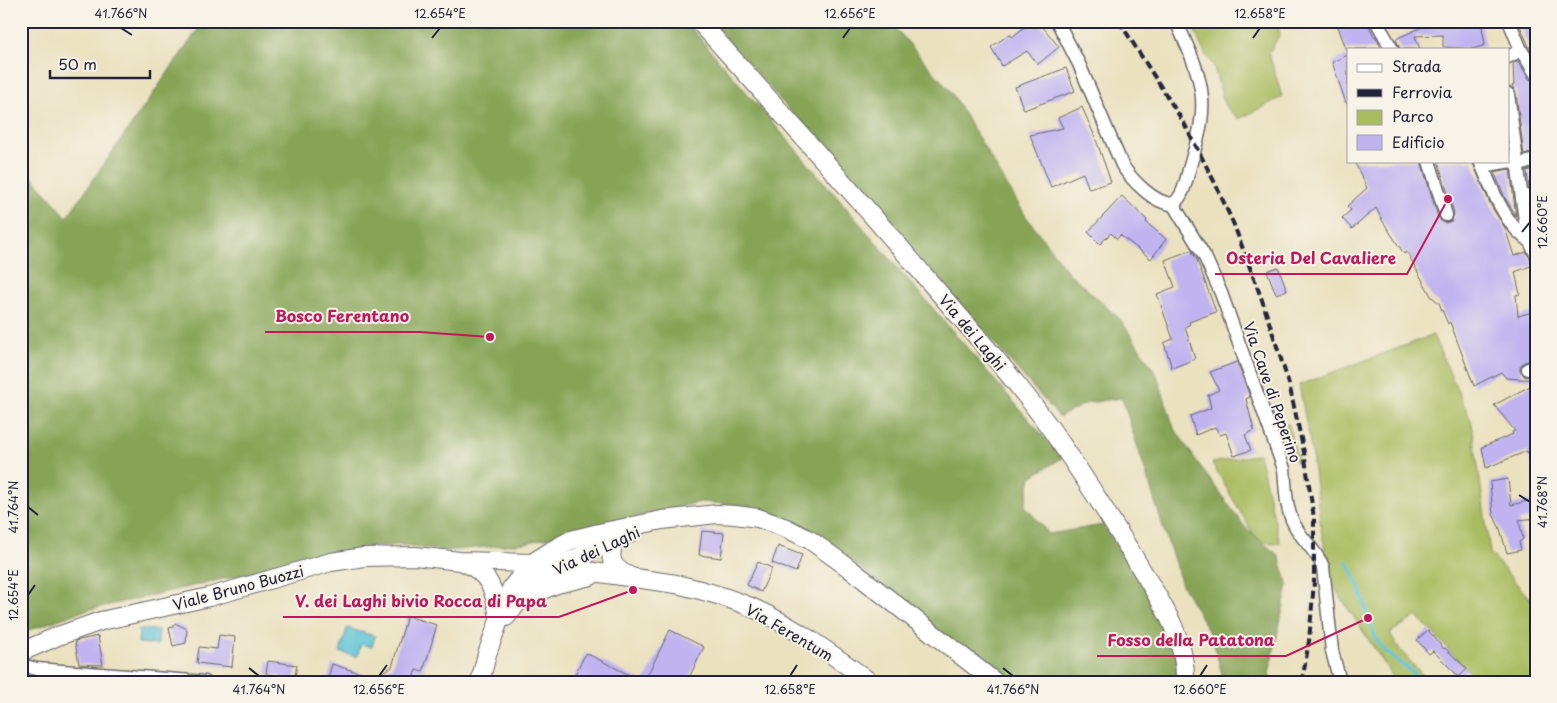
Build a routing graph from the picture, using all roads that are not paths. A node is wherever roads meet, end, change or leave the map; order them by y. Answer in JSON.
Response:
{"nodes":[{"id":1,"x":699,"y":21,"type":"edge"},
{"id":2,"x":1057,"y":21,"type":"edge"},
{"id":3,"x":1176,"y":21,"type":"edge"},
{"id":4,"x":1376,"y":21,"type":"edge"},
{"id":5,"x":1509,"y":21,"type":"edge"},
{"id":6,"x":1391,"y":48,"type":"edge"},
{"id":7,"x":1521,"y":50,"type":"junction"},
{"id":8,"x":1510,"y":56,"type":"edge"},
{"id":9,"x":1536,"y":74,"type":"edge"},
{"id":10,"x":1510,"y":114,"type":"edge"},
{"id":11,"x":1536,"y":160,"type":"edge"},
{"id":12,"x":1428,"y":162,"type":"edge"},
{"id":13,"x":1518,"y":163,"type":"junction"},
{"id":14,"x":1481,"y":164,"type":"edge"},
{"id":15,"x":1536,"y":194,"type":"edge"},
{"id":16,"x":1522,"y":198,"type":"junction"},
{"id":17,"x":1173,"y":204,"type":"junction"},
{"id":18,"x":1446,"y":215,"type":"dead end"},
{"id":19,"x":1527,"y":236,"type":"junction"},
{"id":20,"x":1536,"y":254,"type":"edge"},
{"id":21,"x":662,"y":520,"type":"junction"},
{"id":22,"x":571,"y":540,"type":"junction"},
{"id":23,"x":616,"y":540,"type":"junction"},
{"id":24,"x":460,"y":561,"type":"junction"},
{"id":25,"x":532,"y":564,"type":"junction"},
{"id":26,"x":557,"y":567,"type":"junction"},
{"id":27,"x":600,"y":574,"type":"junction"},
{"id":28,"x":631,"y":578,"type":"junction"},
{"id":29,"x":517,"y":603,"type":"junction"},
{"id":30,"x":497,"y":625,"type":"junction"},
{"id":31,"x":21,"y":652,"type":"edge"},
{"id":32,"x":21,"y":664,"type":"edge"},
{"id":33,"x":205,"y":682,"type":"edge"},
{"id":34,"x":480,"y":682,"type":"edge"},
{"id":35,"x":870,"y":682,"type":"edge"},
{"id":36,"x":995,"y":682,"type":"edge"},
{"id":37,"x":1185,"y":682,"type":"edge"},
{"id":38,"x":1340,"y":682,"type":"edge"}],
"edges":[{"from":1,"to":37,"type":"main road","name":"Via dei Laghi"},
{"from":2,"to":17,"type":"street"},
{"from":3,"to":17,"type":"street"},
{"from":4,"to":6,"type":"street"},
{"from":5,"to":7,"type":"street"},
{"from":7,"to":8,"type":"street"},
{"from":7,"to":9,"type":"street"},
{"from":10,"to":13,"type":"street"},
{"from":11,"to":13,"type":"street"},
{"from":12,"to":18,"type":"street"},
{"from":13,"to":14,"type":"street"},
{"from":13,"to":16,"type":"street"},
{"from":14,"to":19,"type":"street"},
{"from":15,"to":16,"type":"street"},
{"from":16,"to":19,"type":"street"},
{"from":17,"to":38,"type":"street","name":"Via Cave di Peperino"},
{"from":19,"to":20,"type":"street"},
{"from":21,"to":22,"type":"main road","name":"Via dei Laghi"},
{"from":21,"to":23,"type":"main road","name":"Via dei Laghi"},
{"from":21,"to":36,"type":"main road","name":"Via dei Laghi"},
{"from":22,"to":24,"type":"main road"},
{"from":22,"to":25,"type":"main road","name":"Via dei Laghi"},
{"from":23,"to":26,"type":"main road","name":"Via dei Laghi"},
{"from":23,"to":28,"type":"main road"},
{"from":24,"to":25,"type":"main road","name":"Via Ferentum"},
{"from":24,"to":30,"type":"main road"},
{"from":24,"to":31,"type":"main road","name":"Viale Bruno Buozzi"},
{"from":25,"to":26,"type":"main road","name":"Via Ferentum"},
{"from":25,"to":30,"type":"main road","name":"Via dei Laghi"},
{"from":26,"to":27,"type":"main road","name":"Via Ferentum"},
{"from":26,"to":29,"type":"main road","name":"Via dei Laghi"},
{"from":27,"to":28,"type":"main road","name":"Via Ferentum"},
{"from":27,"to":29,"type":"main road"},
{"from":28,"to":35,"type":"main road","name":"Via Ferentum"},
{"from":29,"to":30,"type":"main road","name":"Via dei Laghi"},
{"from":30,"to":34,"type":"main road","name":"Via dei Laghi"},
{"from":32,"to":33,"type":"street"}]}
